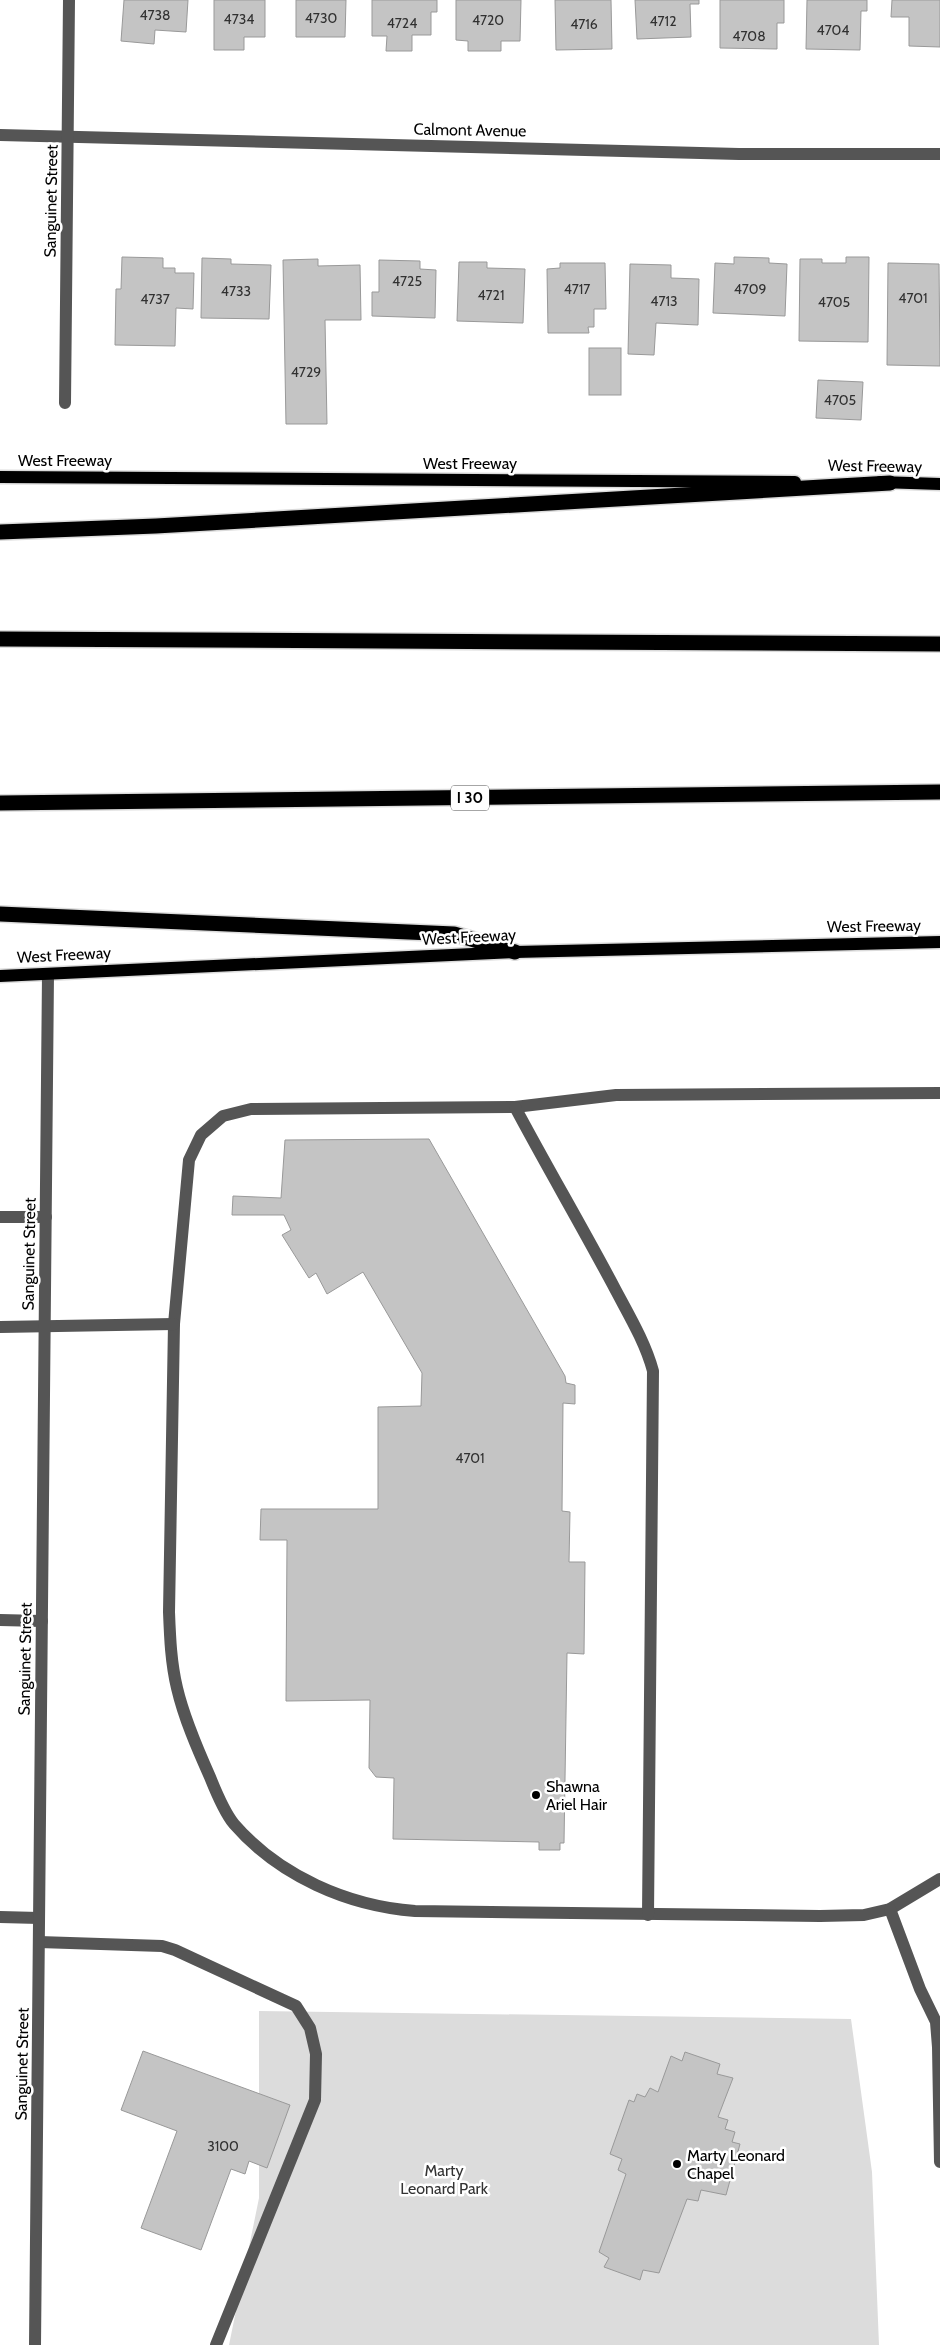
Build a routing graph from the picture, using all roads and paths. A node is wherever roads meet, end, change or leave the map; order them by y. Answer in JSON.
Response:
{"nodes":[{"id":1,"x":69,"y":0,"type":"edge"},
{"id":2,"x":0,"y":135,"type":"edge"},
{"id":3,"x":68,"y":136,"type":"junction"},
{"id":4,"x":940,"y":154,"type":"edge"},
{"id":5,"x":65,"y":403,"type":"dead end"},
{"id":6,"x":0,"y":477,"type":"edge"},
{"id":7,"x":890,"y":482,"type":"junction"},
{"id":8,"x":940,"y":484,"type":"edge"},
{"id":9,"x":0,"y":532,"type":"edge"},
{"id":10,"x":0,"y":639,"type":"edge"},
{"id":11,"x":940,"y":644,"type":"edge"},
{"id":12,"x":940,"y":792,"type":"edge"},
{"id":13,"x":0,"y":804,"type":"edge"},
{"id":14,"x":0,"y":914,"type":"edge"},
{"id":15,"x":940,"y":942,"type":"edge"},
{"id":16,"x":515,"y":952,"type":"junction"},
{"id":17,"x":48,"y":974,"type":"junction"},
{"id":18,"x":0,"y":976,"type":"edge"},
{"id":19,"x":940,"y":1093,"type":"edge"},
{"id":20,"x":515,"y":1107,"type":"junction"},
{"id":21,"x":0,"y":1217,"type":"edge"},
{"id":22,"x":46,"y":1217,"type":"junction"},
{"id":23,"x":174,"y":1324,"type":"junction"},
{"id":24,"x":0,"y":1327,"type":"edge"},
{"id":25,"x":44,"y":1328,"type":"junction"},
{"id":26,"x":0,"y":1620,"type":"edge"},
{"id":27,"x":42,"y":1620,"type":"junction"},
{"id":28,"x":940,"y":1879,"type":"edge"},
{"id":29,"x":890,"y":1909,"type":"junction"},
{"id":30,"x":648,"y":1915,"type":"junction"},
{"id":31,"x":0,"y":1917,"type":"edge"},
{"id":32,"x":39,"y":1918,"type":"junction"},
{"id":33,"x":39,"y":1942,"type":"junction"},
{"id":34,"x":940,"y":2162,"type":"edge"},
{"id":35,"x":35,"y":2345,"type":"edge"},
{"id":36,"x":216,"y":2345,"type":"edge"}],
"edges":[{"from":1,"to":3,"type":"street","name":"Sanguinet Street"},
{"from":2,"to":3,"type":"street","name":"Calmont Avenue"},
{"from":3,"to":4,"type":"street","name":"Calmont Avenue"},
{"from":3,"to":5,"type":"street","name":"Sanguinet Street"},
{"from":6,"to":7,"type":"main road","name":"West Freeway"},
{"from":7,"to":8,"type":"main road","name":"West Freeway"},
{"from":7,"to":9,"type":"highway"},
{"from":10,"to":11,"type":"highway"},
{"from":12,"to":13,"type":"highway","number":"I 30"},
{"from":14,"to":16,"type":"highway"},
{"from":15,"to":16,"type":"main road","name":"West Freeway"},
{"from":16,"to":17,"type":"main road","name":"West Freeway"},
{"from":17,"to":18,"type":"main road","name":"West Freeway"},
{"from":17,"to":22,"type":"street","name":"Sanguinet Street"},
{"from":19,"to":20,"type":"street"},
{"from":20,"to":23,"type":"street"},
{"from":20,"to":30,"type":"street"},
{"from":21,"to":22,"type":"street"},
{"from":22,"to":25,"type":"street","name":"Sanguinet Street"},
{"from":23,"to":25,"type":"street"},
{"from":23,"to":30,"type":"street"},
{"from":24,"to":25,"type":"street"},
{"from":25,"to":27,"type":"street","name":"Sanguinet Street"},
{"from":26,"to":27,"type":"street"},
{"from":27,"to":32,"type":"street","name":"Sanguinet Street"},
{"from":28,"to":29,"type":"street"},
{"from":29,"to":30,"type":"street"},
{"from":29,"to":34,"type":"street"},
{"from":31,"to":32,"type":"street"},
{"from":32,"to":33,"type":"street","name":"Sanguinet Street"},
{"from":33,"to":35,"type":"street","name":"Sanguinet Street"},
{"from":33,"to":36,"type":"street"}]}
